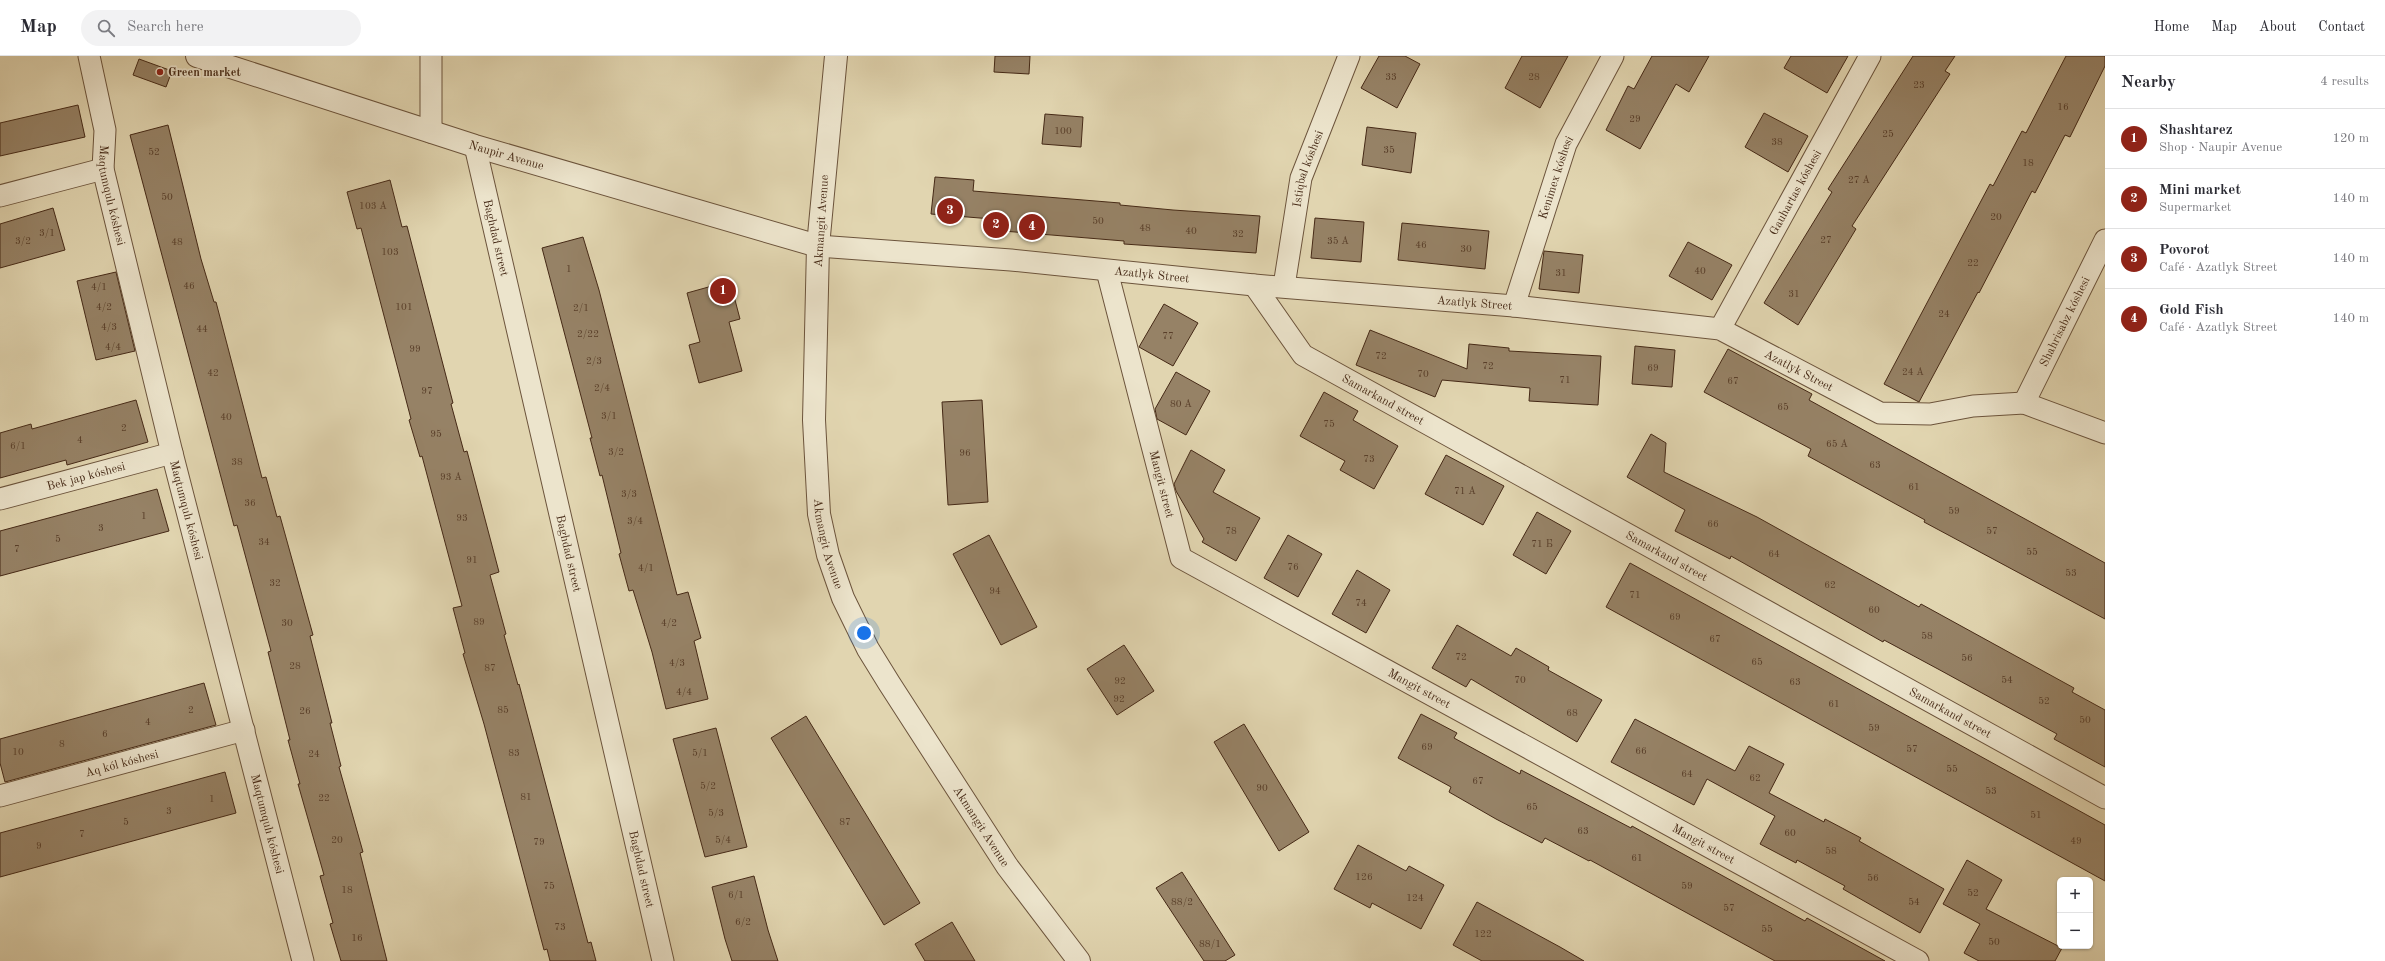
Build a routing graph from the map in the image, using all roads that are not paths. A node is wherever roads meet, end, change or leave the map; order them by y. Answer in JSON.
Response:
{"nodes":[{"id":1,"x":89,"y":56,"type":"edge"},
{"id":2,"x":196,"y":56,"type":"edge"},
{"id":3,"x":431,"y":56,"type":"edge"},
{"id":4,"x":836,"y":56,"type":"edge"},
{"id":5,"x":1349,"y":56,"type":"edge"},
{"id":6,"x":1613,"y":56,"type":"edge"},
{"id":7,"x":1870,"y":56,"type":"edge"},
{"id":8,"x":431,"y":132,"type":"junction"},
{"id":9,"x":475,"y":146,"type":"junction"},
{"id":10,"x":104,"y":169,"type":"junction"},
{"id":11,"x":0,"y":196,"type":"edge"},
{"id":12,"x":2105,"y":240,"type":"edge"},
{"id":13,"x":818,"y":246,"type":"junction"},
{"id":14,"x":1106,"y":271,"type":"junction"},
{"id":15,"x":1254,"y":285,"type":"junction"},
{"id":16,"x":1284,"y":286,"type":"junction"},
{"id":17,"x":1514,"y":306,"type":"junction"},
{"id":18,"x":1720,"y":329,"type":"junction"},
{"id":19,"x":2024,"y":403,"type":"junction"},
{"id":20,"x":2105,"y":433,"type":"edge"},
{"id":21,"x":172,"y":454,"type":"junction"},
{"id":22,"x":0,"y":499,"type":"edge"},
{"id":23,"x":244,"y":730,"type":"junction"},
{"id":24,"x":0,"y":796,"type":"edge"},
{"id":25,"x":2105,"y":798,"type":"edge"},
{"id":26,"x":303,"y":961,"type":"edge"},
{"id":27,"x":663,"y":961,"type":"edge"},
{"id":28,"x":1079,"y":961,"type":"edge"},
{"id":29,"x":1918,"y":961,"type":"edge"}],
"edges":[{"from":1,"to":10,"type":"street","name":"Maqtumqulı kóshesi"},
{"from":2,"to":8,"type":"street","name":"Naupir Avenue"},
{"from":3,"to":8,"type":"street"},
{"from":4,"to":13,"type":"street","name":"Akmangit Avenue"},
{"from":5,"to":16,"type":"street","name":"Istiqbal kóshesi"},
{"from":6,"to":17,"type":"street","name":"Kenimex kóshesi"},
{"from":7,"to":18,"type":"street","name":"Gauhartas kóshesi"},
{"from":8,"to":9,"type":"street","name":"Naupir Avenue"},
{"from":9,"to":13,"type":"street","name":"Naupir Avenue"},
{"from":9,"to":27,"type":"street","name":"Baghdad street"},
{"from":10,"to":11,"type":"street"},
{"from":10,"to":21,"type":"street","name":"Maqtumqulı kóshesi"},
{"from":12,"to":19,"type":"street","name":"Shahrisabz kóshesi"},
{"from":13,"to":14,"type":"street","name":"Azatlyk Street"},
{"from":13,"to":28,"type":"street","name":"Akmangit Avenue"},
{"from":14,"to":15,"type":"street","name":"Azatlyk Street"},
{"from":14,"to":29,"type":"street","name":"Mangit street"},
{"from":15,"to":16,"type":"street","name":"Azatlyk Street"},
{"from":15,"to":25,"type":"street","name":"Samarkand street"},
{"from":16,"to":17,"type":"street","name":"Azatlyk Street"},
{"from":17,"to":18,"type":"street","name":"Azatlyk Street"},
{"from":18,"to":19,"type":"street","name":"Azatlyk Street"},
{"from":19,"to":20,"type":"street","name":"Azatlyk Street"},
{"from":21,"to":22,"type":"street","name":"Bek jap kóshesi"},
{"from":21,"to":23,"type":"street","name":"Maqtumqulı kóshesi"},
{"from":23,"to":24,"type":"street","name":"Aq kól kóshesi"},
{"from":23,"to":26,"type":"street","name":"Maqtumqulı kóshesi"}]}
